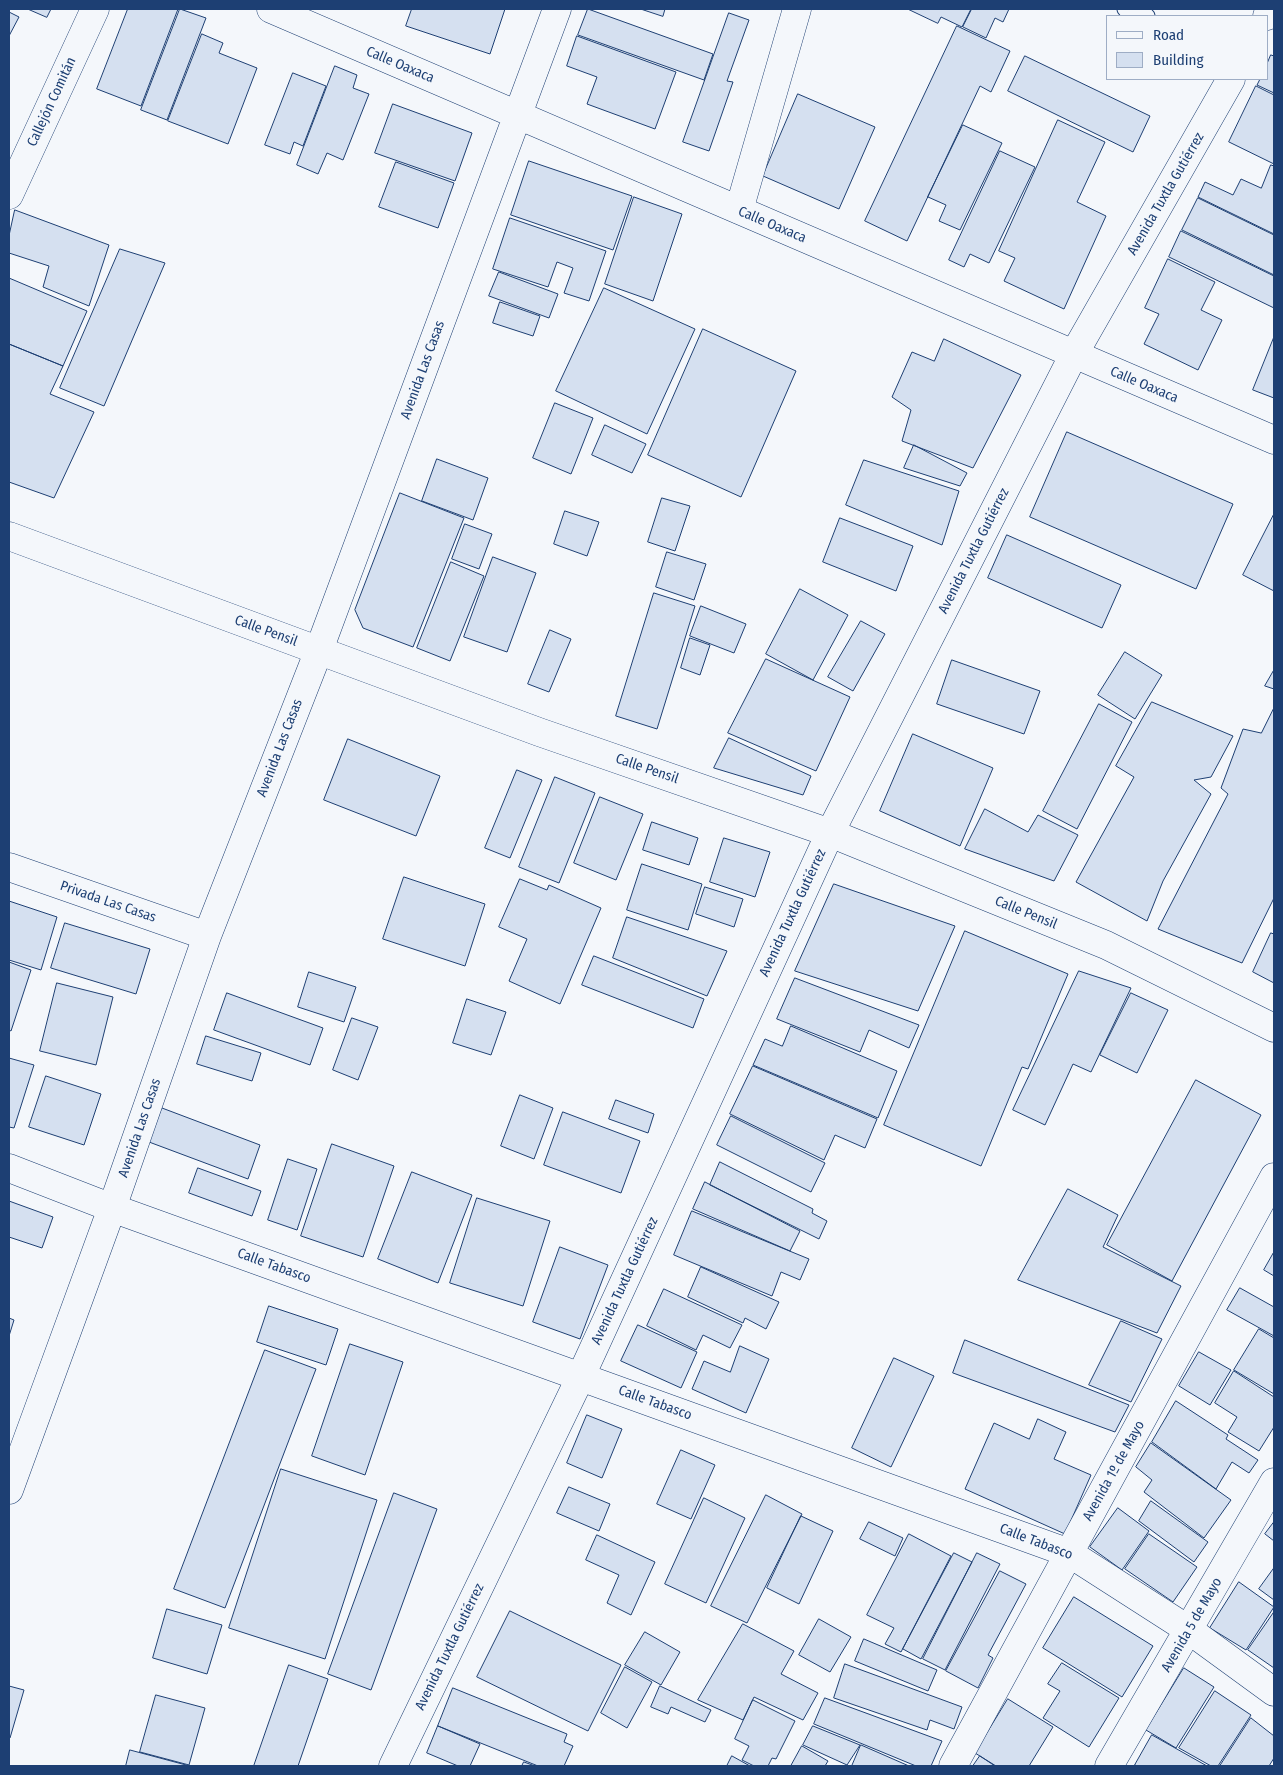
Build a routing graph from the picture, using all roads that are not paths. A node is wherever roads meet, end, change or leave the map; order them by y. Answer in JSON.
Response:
{"nodes":[{"id":1,"x":95,"y":9,"type":"edge"},
{"id":2,"x":270,"y":9,"type":"edge"},
{"id":3,"x":556,"y":9,"type":"edge"},
{"id":4,"x":797,"y":9,"type":"edge"},
{"id":5,"x":1125,"y":9,"type":"edge"},
{"id":6,"x":1144,"y":15,"type":"edge"},
{"id":7,"x":324,"y":20,"type":"edge"},
{"id":8,"x":1230,"y":80,"type":"edge"},
{"id":9,"x":518,"y":116,"type":"junction"},
{"id":10,"x":9,"y":195,"type":"edge"},
{"id":11,"x":739,"y":210,"type":"junction"},
{"id":12,"x":1074,"y":354,"type":"junction"},
{"id":13,"x":1274,"y":440,"type":"edge"},
{"id":14,"x":9,"y":536,"type":"edge"},
{"id":15,"x":319,"y":650,"type":"junction"},
{"id":16,"x":830,"y":834,"type":"junction"},
{"id":17,"x":9,"y":867,"type":"edge"},
{"id":18,"x":207,"y":936,"type":"junction"},
{"id":19,"x":1274,"y":1028,"type":"edge"},
{"id":20,"x":9,"y":1168,"type":"edge"},
{"id":21,"x":1274,"y":1177,"type":"edge"},
{"id":22,"x":112,"y":1208,"type":"junction"},
{"id":23,"x":581,"y":1376,"type":"junction"},
{"id":24,"x":1274,"y":1482,"type":"edge"},
{"id":25,"x":9,"y":1490,"type":"edge"},
{"id":26,"x":1069,"y":1553,"type":"junction"},
{"id":27,"x":1189,"y":1630,"type":"junction"},
{"id":28,"x":1274,"y":1692,"type":"edge"},
{"id":29,"x":393,"y":1766,"type":"edge"},
{"id":30,"x":953,"y":1766,"type":"edge"},
{"id":31,"x":1109,"y":1766,"type":"edge"}],
"edges":[{"from":1,"to":10,"type":"street","name":"Callejón Comitán"},
{"from":2,"to":7,"type":"street","name":"Calle Oaxaca"},
{"from":3,"to":9,"type":"street","name":"Avenida Las Casas"},
{"from":4,"to":11,"type":"street"},
{"from":5,"to":6,"type":"lane"},
{"from":7,"to":9,"type":"street","name":"Calle Oaxaca"},
{"from":8,"to":12,"type":"street","name":"Avenida Tuxtla Gutiérrez"},
{"from":9,"to":11,"type":"street","name":"Calle Oaxaca"},
{"from":9,"to":15,"type":"street","name":"Avenida Las Casas"},
{"from":11,"to":12,"type":"street","name":"Calle Oaxaca"},
{"from":12,"to":13,"type":"street","name":"Calle Oaxaca"},
{"from":12,"to":16,"type":"street","name":"Avenida Tuxtla Gutiérrez"},
{"from":14,"to":15,"type":"street","name":"Calle Pensil"},
{"from":15,"to":16,"type":"street","name":"Calle Pensil"},
{"from":15,"to":18,"type":"street","name":"Avenida Las Casas"},
{"from":16,"to":19,"type":"street","name":"Calle Pensil"},
{"from":16,"to":23,"type":"street","name":"Avenida Tuxtla Gutiérrez"},
{"from":17,"to":18,"type":"street","name":"Privada Las Casas"},
{"from":18,"to":22,"type":"street","name":"Avenida Las Casas"},
{"from":20,"to":22,"type":"street","name":"Calle Tabasco"},
{"from":21,"to":26,"type":"street","name":"Avenida 1º de Mayo"},
{"from":22,"to":23,"type":"street","name":"Calle Tabasco"},
{"from":22,"to":25,"type":"street","name":"Avenida Las Casas"},
{"from":23,"to":26,"type":"street","name":"Calle Tabasco"},
{"from":23,"to":29,"type":"street","name":"Avenida Tuxtla Gutiérrez"},
{"from":24,"to":27,"type":"street","name":"Avenida 5 de Mayo"},
{"from":26,"to":27,"type":"street","name":"Calle Tabasco"},
{"from":26,"to":30,"type":"street","name":"Avenida 1º de Mayo"},
{"from":27,"to":28,"type":"street","name":"Calle Tabasco"},
{"from":27,"to":31,"type":"street","name":"Avenida 5 de Mayo"}]}
